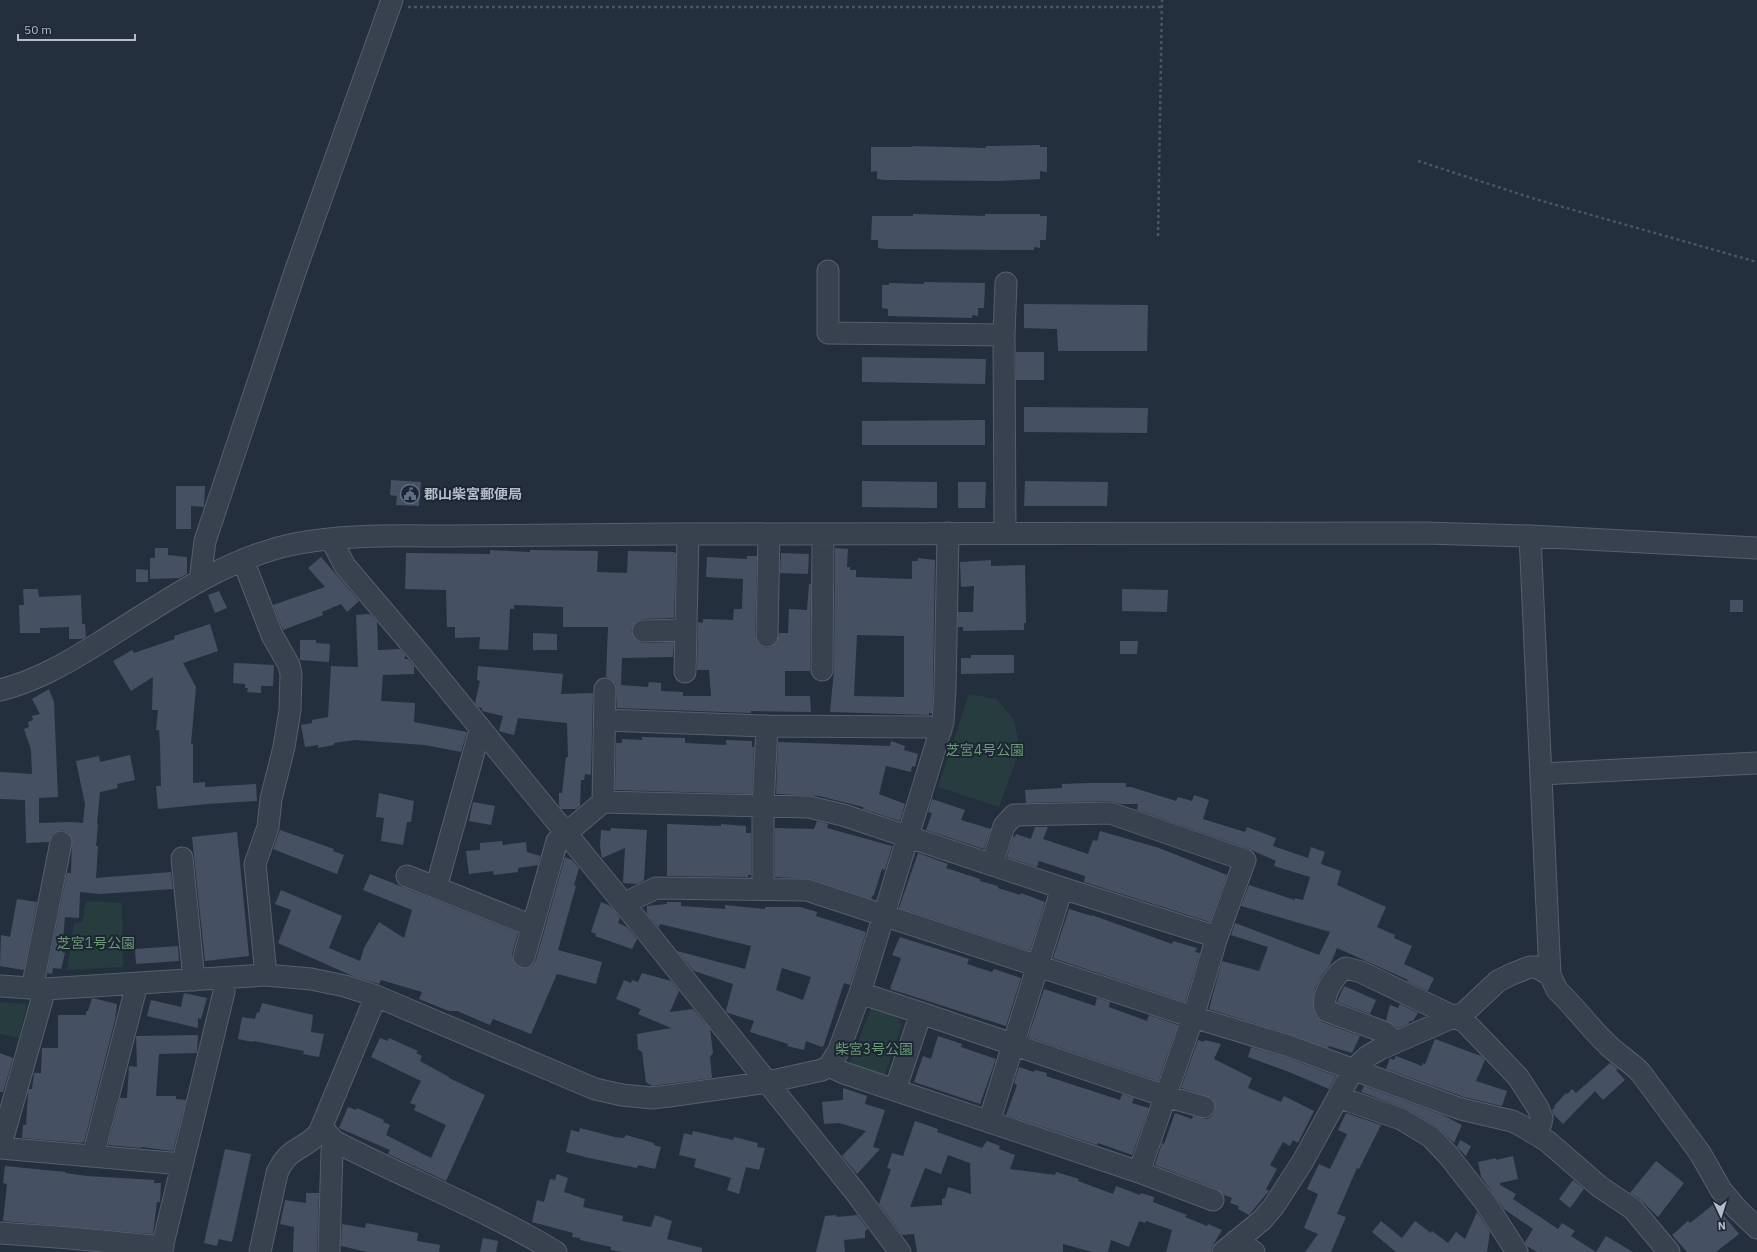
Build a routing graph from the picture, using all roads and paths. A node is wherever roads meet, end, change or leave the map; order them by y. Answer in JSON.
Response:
{"nodes":[{"id":1,"x":1162,"y":0,"type":"edge"},
{"id":2,"x":390,"y":4,"type":"edge"},
{"id":3,"x":1162,"y":7,"type":"junction"},
{"id":4,"x":1418,"y":161,"type":"dead end"},
{"id":5,"x":1158,"y":236,"type":"dead end"},
{"id":6,"x":1757,"y":262,"type":"edge"},
{"id":7,"x":828,"y":272,"type":"dead end"},
{"id":8,"x":1006,"y":284,"type":"dead end"},
{"id":9,"x":1004,"y":335,"type":"junction"},
{"id":10,"x":948,"y":533,"type":"junction"},
{"id":11,"x":1005,"y":533,"type":"junction"},
{"id":12,"x":688,"y":534,"type":"junction"},
{"id":13,"x":769,"y":534,"type":"junction"},
{"id":14,"x":823,"y":534,"type":"junction"},
{"id":15,"x":1530,"y":536,"type":"junction"},
{"id":16,"x":331,"y":539,"type":"junction"},
{"id":17,"x":1757,"y":548,"type":"edge"},
{"id":18,"x":243,"y":560,"type":"junction"},
{"id":19,"x":200,"y":580,"type":"junction"},
{"id":20,"x":686,"y":630,"type":"junction"},
{"id":21,"x":643,"y":631,"type":"dead end"},
{"id":22,"x":767,"y":636,"type":"dead end"},
{"id":23,"x":822,"y":670,"type":"dead end"},
{"id":24,"x":685,"y":672,"type":"dead end"},
{"id":25,"x":605,"y":689,"type":"dead end"},
{"id":26,"x":0,"y":690,"type":"edge"},
{"id":27,"x":605,"y":720,"type":"junction"},
{"id":28,"x":767,"y":726,"type":"junction"},
{"id":29,"x":480,"y":730,"type":"junction"},
{"id":30,"x":941,"y":730,"type":"junction"},
{"id":31,"x":1757,"y":763,"type":"edge"},
{"id":32,"x":1541,"y":774,"type":"junction"},
{"id":33,"x":603,"y":802,"type":"junction"},
{"id":34,"x":763,"y":806,"type":"junction"},
{"id":35,"x":566,"y":834,"type":"junction"},
{"id":36,"x":908,"y":837,"type":"junction"},
{"id":37,"x":61,"y":842,"type":"dead end"},
{"id":38,"x":182,"y":858,"type":"dead end"},
{"id":39,"x":992,"y":864,"type":"junction"},
{"id":40,"x":407,"y":876,"type":"dead end"},
{"id":41,"x":436,"y":888,"type":"junction"},
{"id":42,"x":762,"y":888,"type":"junction"},
{"id":43,"x":1062,"y":888,"type":"junction"},
{"id":44,"x":623,"y":904,"type":"junction"},
{"id":45,"x":883,"y":915,"type":"junction"},
{"id":46,"x":532,"y":926,"type":"junction"},
{"id":47,"x":1217,"y":937,"type":"junction"},
{"id":48,"x":524,"y":957,"type":"dead end"},
{"id":49,"x":1037,"y":966,"type":"junction"},
{"id":50,"x":266,"y":975,"type":"junction"},
{"id":51,"x":1550,"y":975,"type":"junction"},
{"id":52,"x":224,"y":978,"type":"junction"},
{"id":53,"x":194,"y":980,"type":"junction"},
{"id":54,"x":137,"y":984,"type":"junction"},
{"id":55,"x":0,"y":986,"type":"edge"},
{"id":56,"x":38,"y":989,"type":"junction"},
{"id":57,"x":860,"y":993,"type":"junction"},
{"id":58,"x":376,"y":996,"type":"junction"},
{"id":59,"x":921,"y":1013,"type":"junction"},
{"id":60,"x":1456,"y":1016,"type":"junction"},
{"id":61,"x":1193,"y":1017,"type":"junction"},
{"id":62,"x":1396,"y":1042,"type":"junction"},
{"id":63,"x":1013,"y":1044,"type":"junction"},
{"id":64,"x":829,"y":1066,"type":"junction"},
{"id":65,"x":1353,"y":1070,"type":"junction"},
{"id":66,"x":768,"y":1082,"type":"junction"},
{"id":67,"x":895,"y":1090,"type":"junction"},
{"id":68,"x":1165,"y":1096,"type":"junction"},
{"id":69,"x":1338,"y":1097,"type":"junction"},
{"id":70,"x":1204,"y":1107,"type":"dead end"},
{"id":71,"x":989,"y":1122,"type":"junction"},
{"id":72,"x":328,"y":1134,"type":"junction"},
{"id":73,"x":1536,"y":1134,"type":"junction"},
{"id":74,"x":0,"y":1148,"type":"edge"},
{"id":75,"x":93,"y":1156,"type":"junction"},
{"id":76,"x":182,"y":1164,"type":"junction"},
{"id":77,"x":1139,"y":1172,"type":"junction"},
{"id":78,"x":1213,"y":1200,"type":"dead end"},
{"id":79,"x":1757,"y":1228,"type":"edge"},
{"id":80,"x":0,"y":1233,"type":"edge"},
{"id":81,"x":1229,"y":1246,"type":"edge"},
{"id":82,"x":162,"y":1250,"type":"edge"},
{"id":83,"x":260,"y":1252,"type":"edge"},
{"id":84,"x":329,"y":1252,"type":"edge"},
{"id":85,"x":556,"y":1252,"type":"edge"},
{"id":86,"x":900,"y":1252,"type":"edge"},
{"id":87,"x":1254,"y":1252,"type":"edge"},
{"id":88,"x":1517,"y":1252,"type":"edge"},
{"id":89,"x":1669,"y":1252,"type":"edge"}],
"edges":[{"from":1,"to":3,"type":"path"},
{"from":2,"to":3,"type":"path"},
{"from":2,"to":19,"type":"street"},
{"from":3,"to":5,"type":"path"},
{"from":4,"to":6,"type":"path"},
{"from":7,"to":9,"type":"street"},
{"from":8,"to":9,"type":"street"},
{"from":9,"to":11,"type":"street"},
{"from":10,"to":11,"type":"street"},
{"from":10,"to":14,"type":"street"},
{"from":10,"to":30,"type":"street"},
{"from":11,"to":15,"type":"street"},
{"from":12,"to":13,"type":"street"},
{"from":12,"to":16,"type":"street"},
{"from":12,"to":20,"type":"street"},
{"from":13,"to":14,"type":"street"},
{"from":13,"to":22,"type":"street"},
{"from":14,"to":23,"type":"street"},
{"from":15,"to":17,"type":"street"},
{"from":15,"to":32,"type":"street"},
{"from":16,"to":18,"type":"street"},
{"from":16,"to":29,"type":"street"},
{"from":18,"to":19,"type":"street"},
{"from":18,"to":50,"type":"street"},
{"from":19,"to":26,"type":"street"},
{"from":20,"to":21,"type":"street"},
{"from":20,"to":24,"type":"street"},
{"from":25,"to":27,"type":"street"},
{"from":27,"to":28,"type":"street"},
{"from":27,"to":33,"type":"street"},
{"from":28,"to":30,"type":"street"},
{"from":28,"to":34,"type":"street"},
{"from":29,"to":35,"type":"street"},
{"from":29,"to":41,"type":"street"},
{"from":30,"to":36,"type":"street"},
{"from":31,"to":32,"type":"street"},
{"from":32,"to":51,"type":"street"},
{"from":33,"to":34,"type":"street"},
{"from":33,"to":35,"type":"street"},
{"from":34,"to":36,"type":"street"},
{"from":34,"to":42,"type":"street"},
{"from":35,"to":44,"type":"street"},
{"from":35,"to":46,"type":"street"},
{"from":36,"to":39,"type":"street"},
{"from":36,"to":45,"type":"street"},
{"from":37,"to":56,"type":"street"},
{"from":38,"to":53,"type":"street"},
{"from":39,"to":43,"type":"street"},
{"from":39,"to":47,"type":"street"},
{"from":40,"to":41,"type":"street"},
{"from":41,"to":46,"type":"street"},
{"from":42,"to":44,"type":"street"},
{"from":42,"to":45,"type":"street"},
{"from":43,"to":47,"type":"street"},
{"from":43,"to":49,"type":"street"},
{"from":44,"to":66,"type":"street"},
{"from":45,"to":49,"type":"street"},
{"from":45,"to":57,"type":"street"},
{"from":46,"to":48,"type":"street"},
{"from":47,"to":61,"type":"street"},
{"from":49,"to":61,"type":"street"},
{"from":49,"to":63,"type":"street"},
{"from":50,"to":52,"type":"street"},
{"from":50,"to":58,"type":"street"},
{"from":51,"to":60,"type":"street"},
{"from":51,"to":79,"type":"street"},
{"from":52,"to":53,"type":"street"},
{"from":52,"to":76,"type":"street"},
{"from":53,"to":54,"type":"street"},
{"from":54,"to":56,"type":"street"},
{"from":54,"to":75,"type":"street"},
{"from":55,"to":56,"type":"street"},
{"from":56,"to":74,"type":"street"},
{"from":57,"to":59,"type":"street"},
{"from":57,"to":64,"type":"street"},
{"from":58,"to":66,"type":"street"},
{"from":58,"to":72,"type":"street"},
{"from":59,"to":63,"type":"street"},
{"from":59,"to":67,"type":"street"},
{"from":60,"to":62,"type":"street"},
{"from":60,"to":62,"type":"street"},
{"from":60,"to":73,"type":"street"},
{"from":61,"to":65,"type":"street"},
{"from":61,"to":68,"type":"street"},
{"from":62,"to":65,"type":"street"},
{"from":63,"to":68,"type":"street"},
{"from":63,"to":71,"type":"street"},
{"from":64,"to":66,"type":"street"},
{"from":64,"to":67,"type":"street"},
{"from":65,"to":69,"type":"street"},
{"from":65,"to":73,"type":"street"},
{"from":66,"to":86,"type":"street"},
{"from":67,"to":71,"type":"street"},
{"from":68,"to":70,"type":"street"},
{"from":68,"to":77,"type":"street"},
{"from":69,"to":81,"type":"street"},
{"from":69,"to":88,"type":"street"},
{"from":71,"to":77,"type":"street"},
{"from":72,"to":83,"type":"street"},
{"from":72,"to":84,"type":"street"},
{"from":72,"to":85,"type":"street"},
{"from":73,"to":89,"type":"street"},
{"from":74,"to":75,"type":"street"},
{"from":75,"to":76,"type":"street"},
{"from":76,"to":82,"type":"street"},
{"from":77,"to":78,"type":"street"},
{"from":80,"to":82,"type":"street"},
{"from":81,"to":87,"type":"street"}]}
